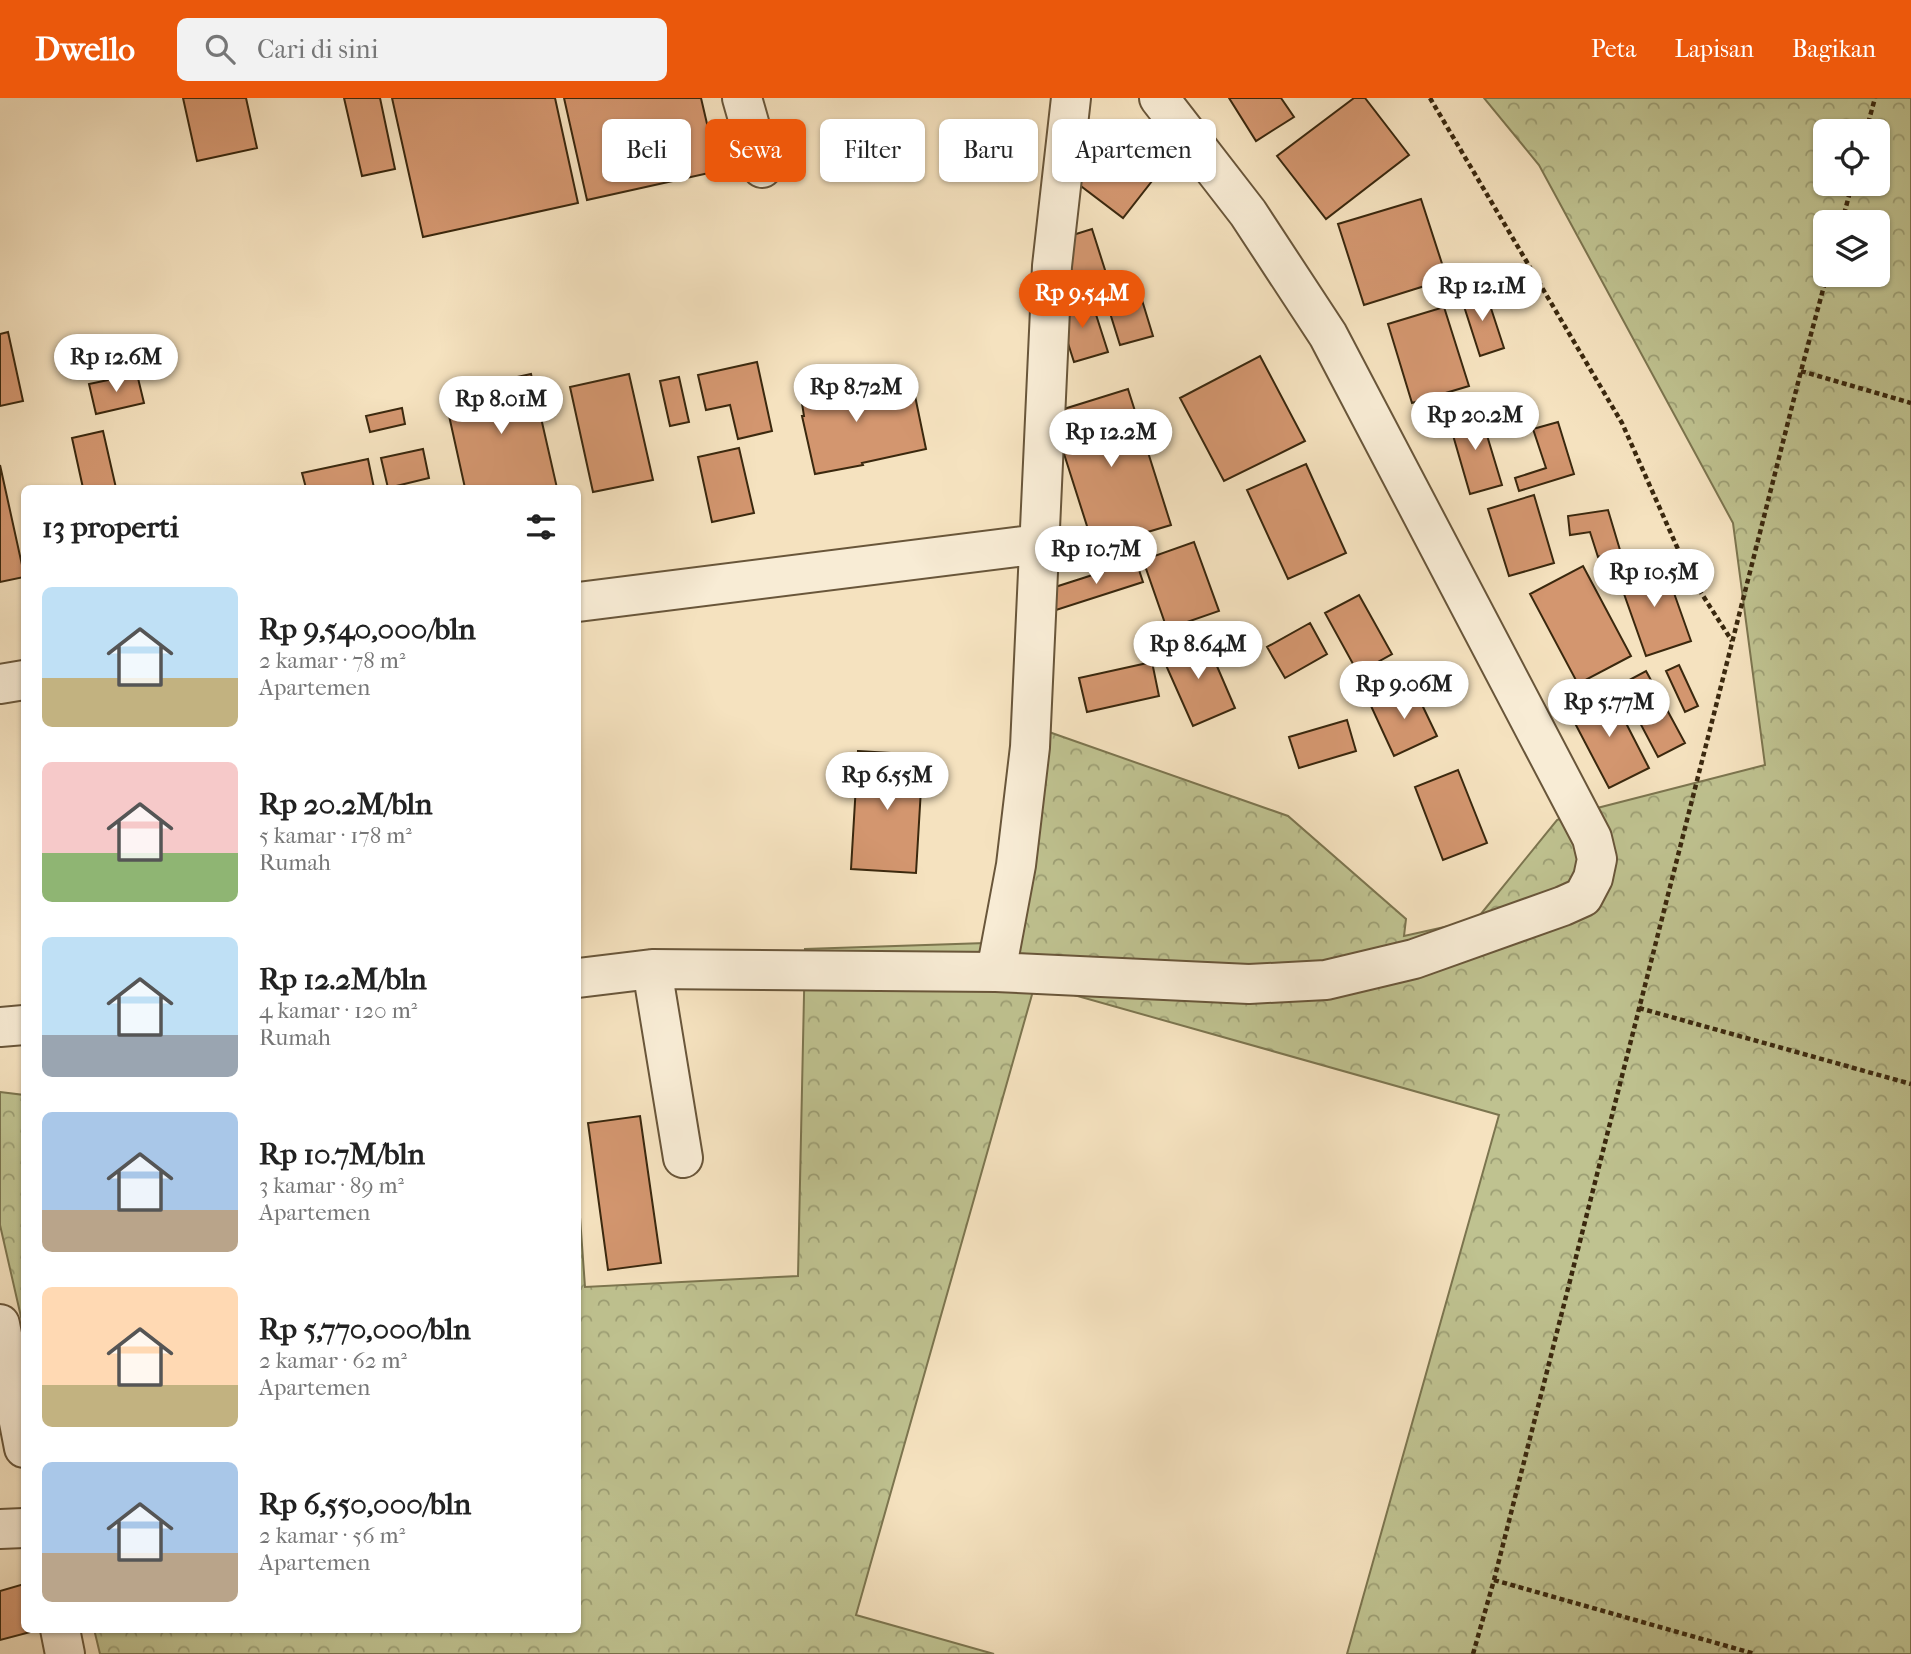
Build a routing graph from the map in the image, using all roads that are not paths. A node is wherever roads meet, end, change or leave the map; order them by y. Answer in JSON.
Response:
{"nodes":[{"id":1,"x":742,"y":98,"type":"edge"},
{"id":2,"x":1072,"y":98,"type":"edge"},
{"id":3,"x":1159,"y":98,"type":"edge"},
{"id":4,"x":748,"y":119,"type":"edge"},
{"id":5,"x":1040,"y":544,"type":"junction"},
{"id":6,"x":581,"y":602,"type":"edge"},
{"id":7,"x":21,"y":680,"type":"edge"},
{"id":8,"x":0,"y":684,"type":"edge"},
{"id":9,"x":652,"y":969,"type":"junction"},
{"id":10,"x":996,"y":972,"type":"junction"},
{"id":11,"x":581,"y":978,"type":"edge"},
{"id":12,"x":21,"y":1025,"type":"edge"},
{"id":13,"x":0,"y":1027,"type":"edge"},
{"id":14,"x":683,"y":1158,"type":"dead end"},
{"id":15,"x":0,"y":1324,"type":"edge"},
{"id":16,"x":21,"y":1432,"type":"edge"},
{"id":17,"x":21,"y":1528,"type":"edge"},
{"id":18,"x":0,"y":1529,"type":"edge"},
{"id":19,"x":61,"y":1633,"type":"edge"},
{"id":20,"x":65,"y":1654,"type":"edge"}],
"edges":[{"from":1,"to":4,"type":"street"},
{"from":2,"to":5,"type":"street"},
{"from":3,"to":10,"type":"street"},
{"from":5,"to":6,"type":"street"},
{"from":5,"to":10,"type":"street"},
{"from":7,"to":8,"type":"street"},
{"from":9,"to":10,"type":"street"},
{"from":9,"to":11,"type":"street"},
{"from":9,"to":14,"type":"street"},
{"from":12,"to":13,"type":"street"},
{"from":15,"to":16,"type":"street"},
{"from":17,"to":18,"type":"street"},
{"from":19,"to":20,"type":"street"}]}
